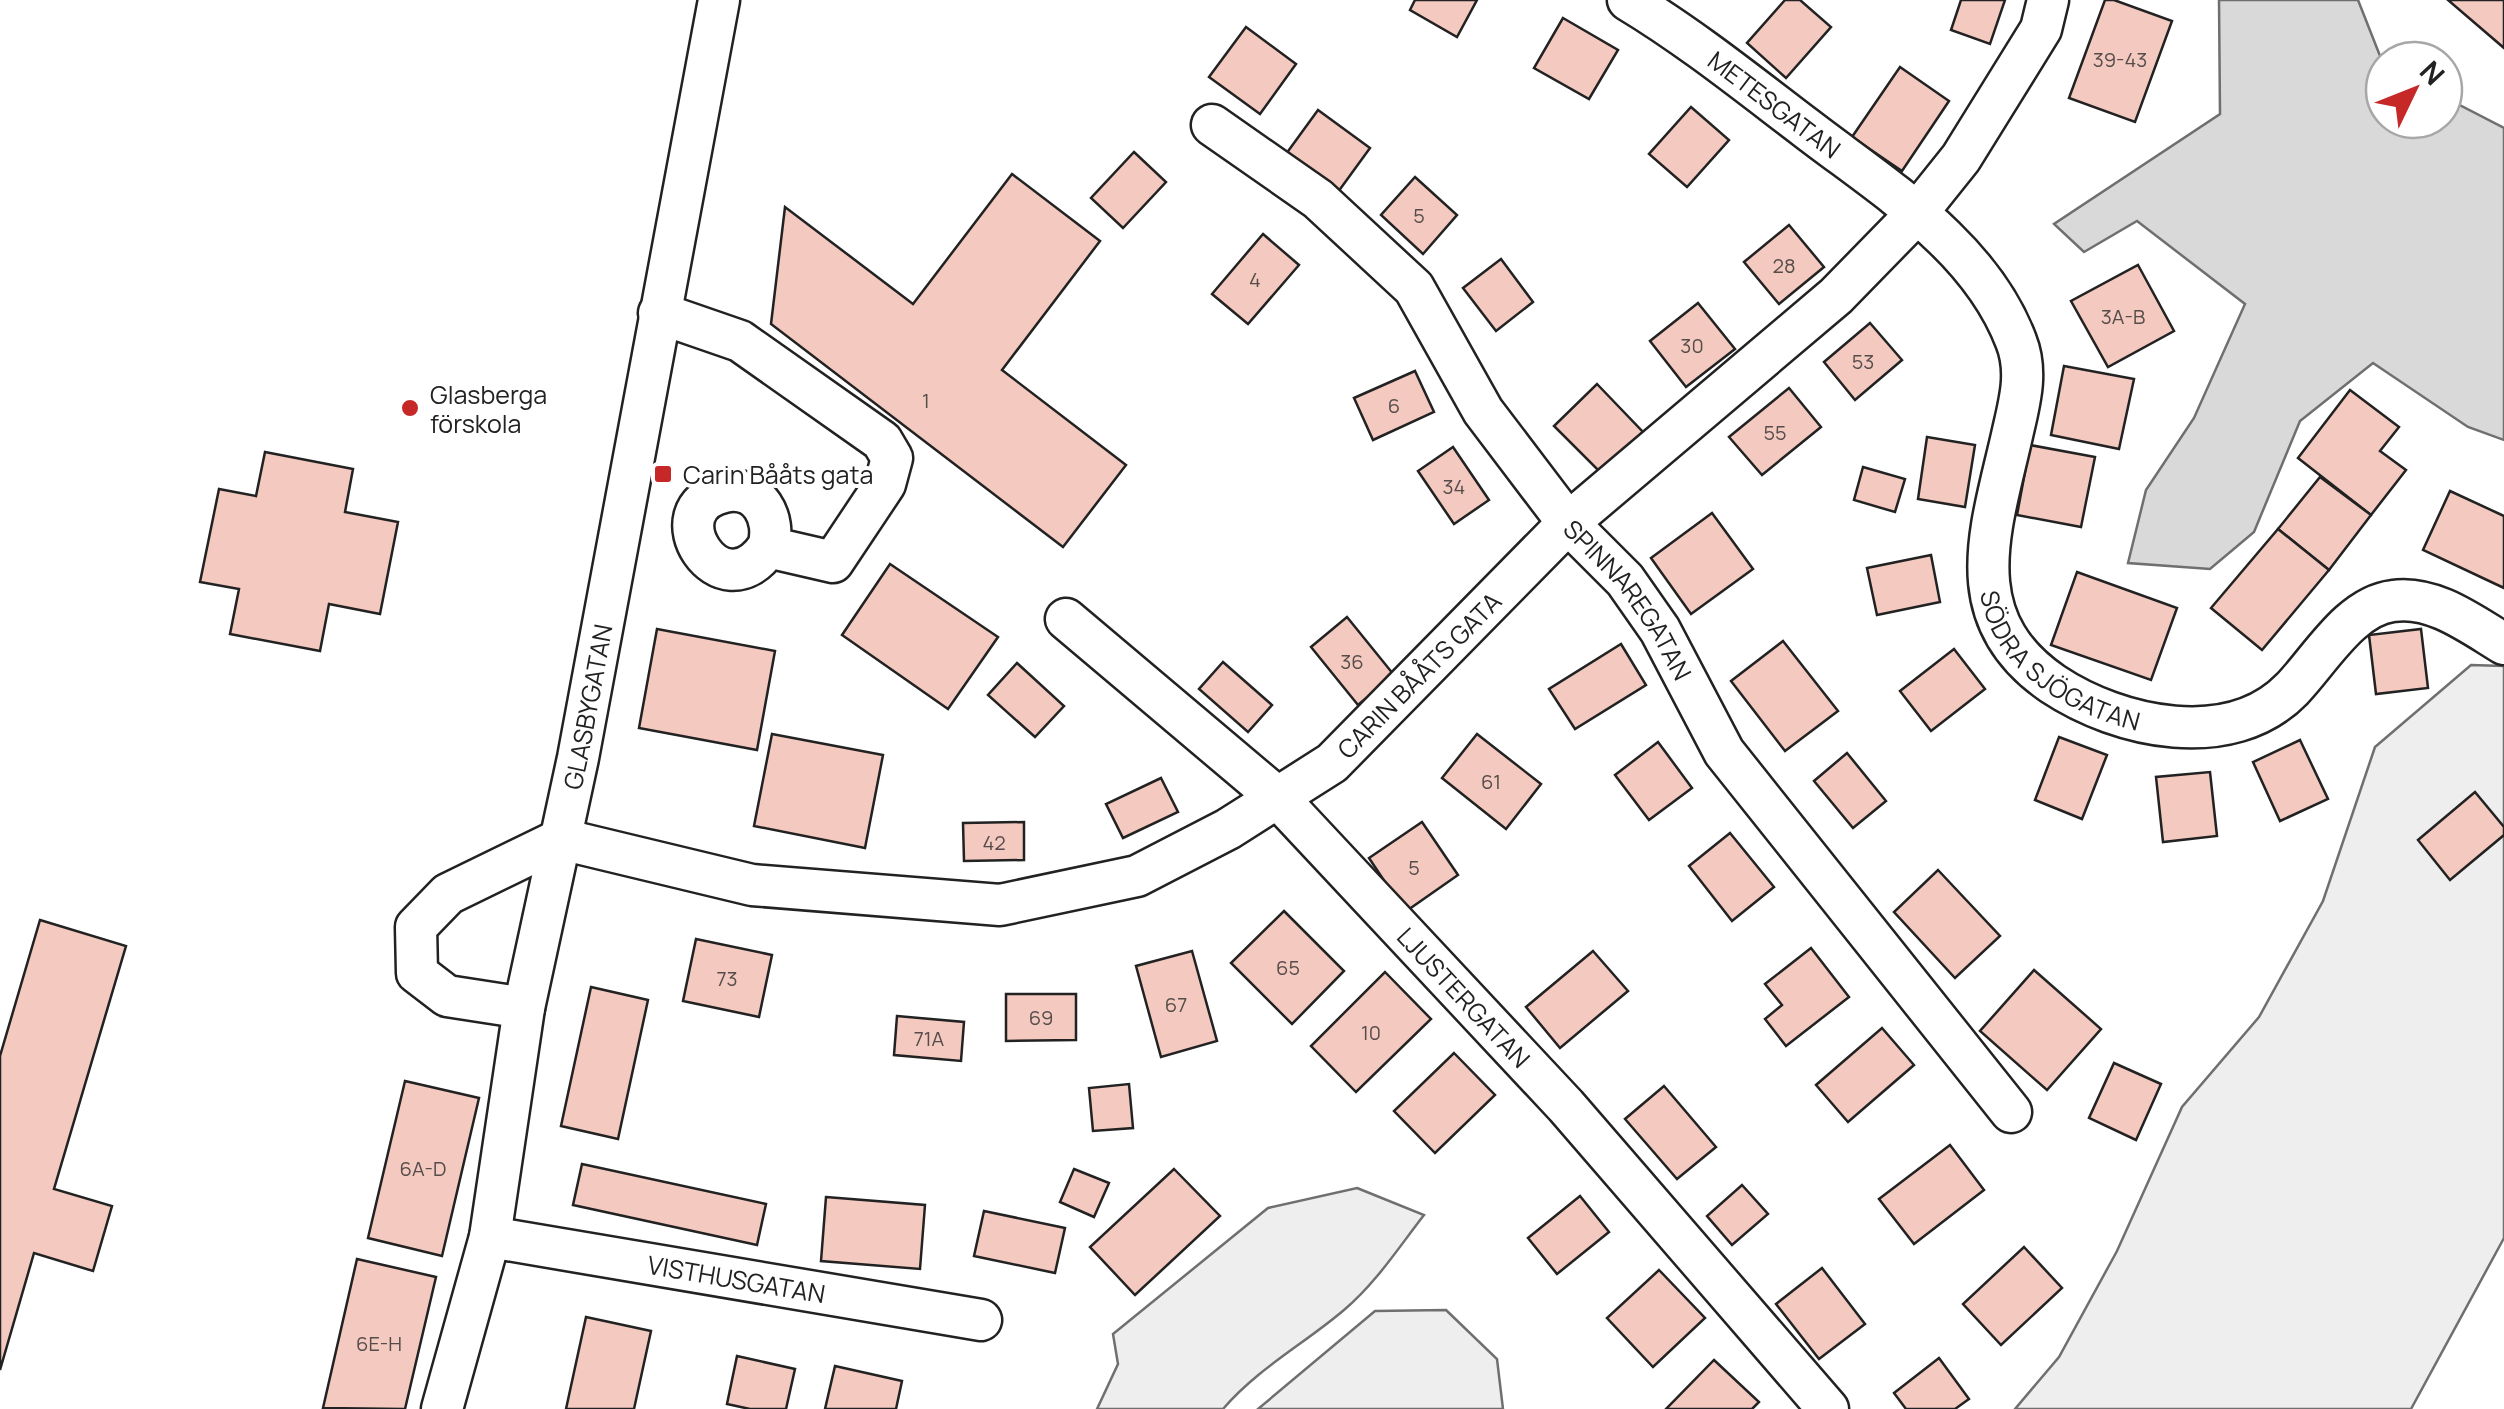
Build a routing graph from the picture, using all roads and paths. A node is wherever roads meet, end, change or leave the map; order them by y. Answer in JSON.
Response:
{"nodes":[{"id":1,"x":718,"y":0,"type":"edge"},
{"id":2,"x":1628,"y":0,"type":"edge"},
{"id":3,"x":2048,"y":0,"type":"edge"},
{"id":4,"x":1212,"y":125,"type":"dead end"},
{"id":5,"x":1917,"y":213,"type":"junction"},
{"id":6,"x":658,"y":314,"type":"junction"},
{"id":7,"x":1568,"y":523,"type":"junction"},
{"id":8,"x":768,"y":547,"type":"dead end"},
{"id":9,"x":1066,"y":620,"type":"dead end"},
{"id":10,"x":2504,"y":644,"type":"edge"},
{"id":11,"x":1278,"y":798,"type":"junction"},
{"id":12,"x":561,"y":839,"type":"junction"},
{"id":13,"x":524,"y":1008,"type":"junction"},
{"id":14,"x":2011,"y":1112,"type":"dead end"},
{"id":15,"x":490,"y":1237,"type":"junction"},
{"id":16,"x":982,"y":1320,"type":"dead end"},
{"id":17,"x":442,"y":1409,"type":"edge"},
{"id":18,"x":1828,"y":1409,"type":"edge"}],
"edges":[{"from":1,"to":6,"type":"street","name":"GLASBYGATAN"},
{"from":2,"to":5,"type":"street","name":"METESGATAN"},
{"from":3,"to":5,"type":"street","name":"CARIN BÅÅTS GATA"},
{"from":4,"to":7,"type":"street","name":"SPINNAREGATAN"},
{"from":5,"to":7,"type":"street","name":"CARIN BÅÅTS GATA"},
{"from":5,"to":10,"type":"street","name":"SÖDRA SJÖGATAN"},
{"from":6,"to":8,"type":"street"},
{"from":6,"to":12,"type":"street","name":"GLASBYGATAN"},
{"from":7,"to":11,"type":"street","name":"CARIN BÅÅTS GATA"},
{"from":7,"to":14,"type":"street","name":"SPINNAREGATAN"},
{"from":9,"to":11,"type":"street","name":"LJUSTERGATAN"},
{"from":11,"to":12,"type":"street","name":"CARIN BÅÅTS GATA"},
{"from":11,"to":18,"type":"street","name":"LJUSTERGATAN"},
{"from":12,"to":13,"type":"street","name":"GLASBYGATAN"},
{"from":12,"to":13,"type":"street"},
{"from":13,"to":15,"type":"street","name":"GLASBYGATAN"},
{"from":15,"to":16,"type":"street","name":"VISTHUSGATAN"},
{"from":15,"to":17,"type":"street","name":"GLASBYGATAN"}]}
